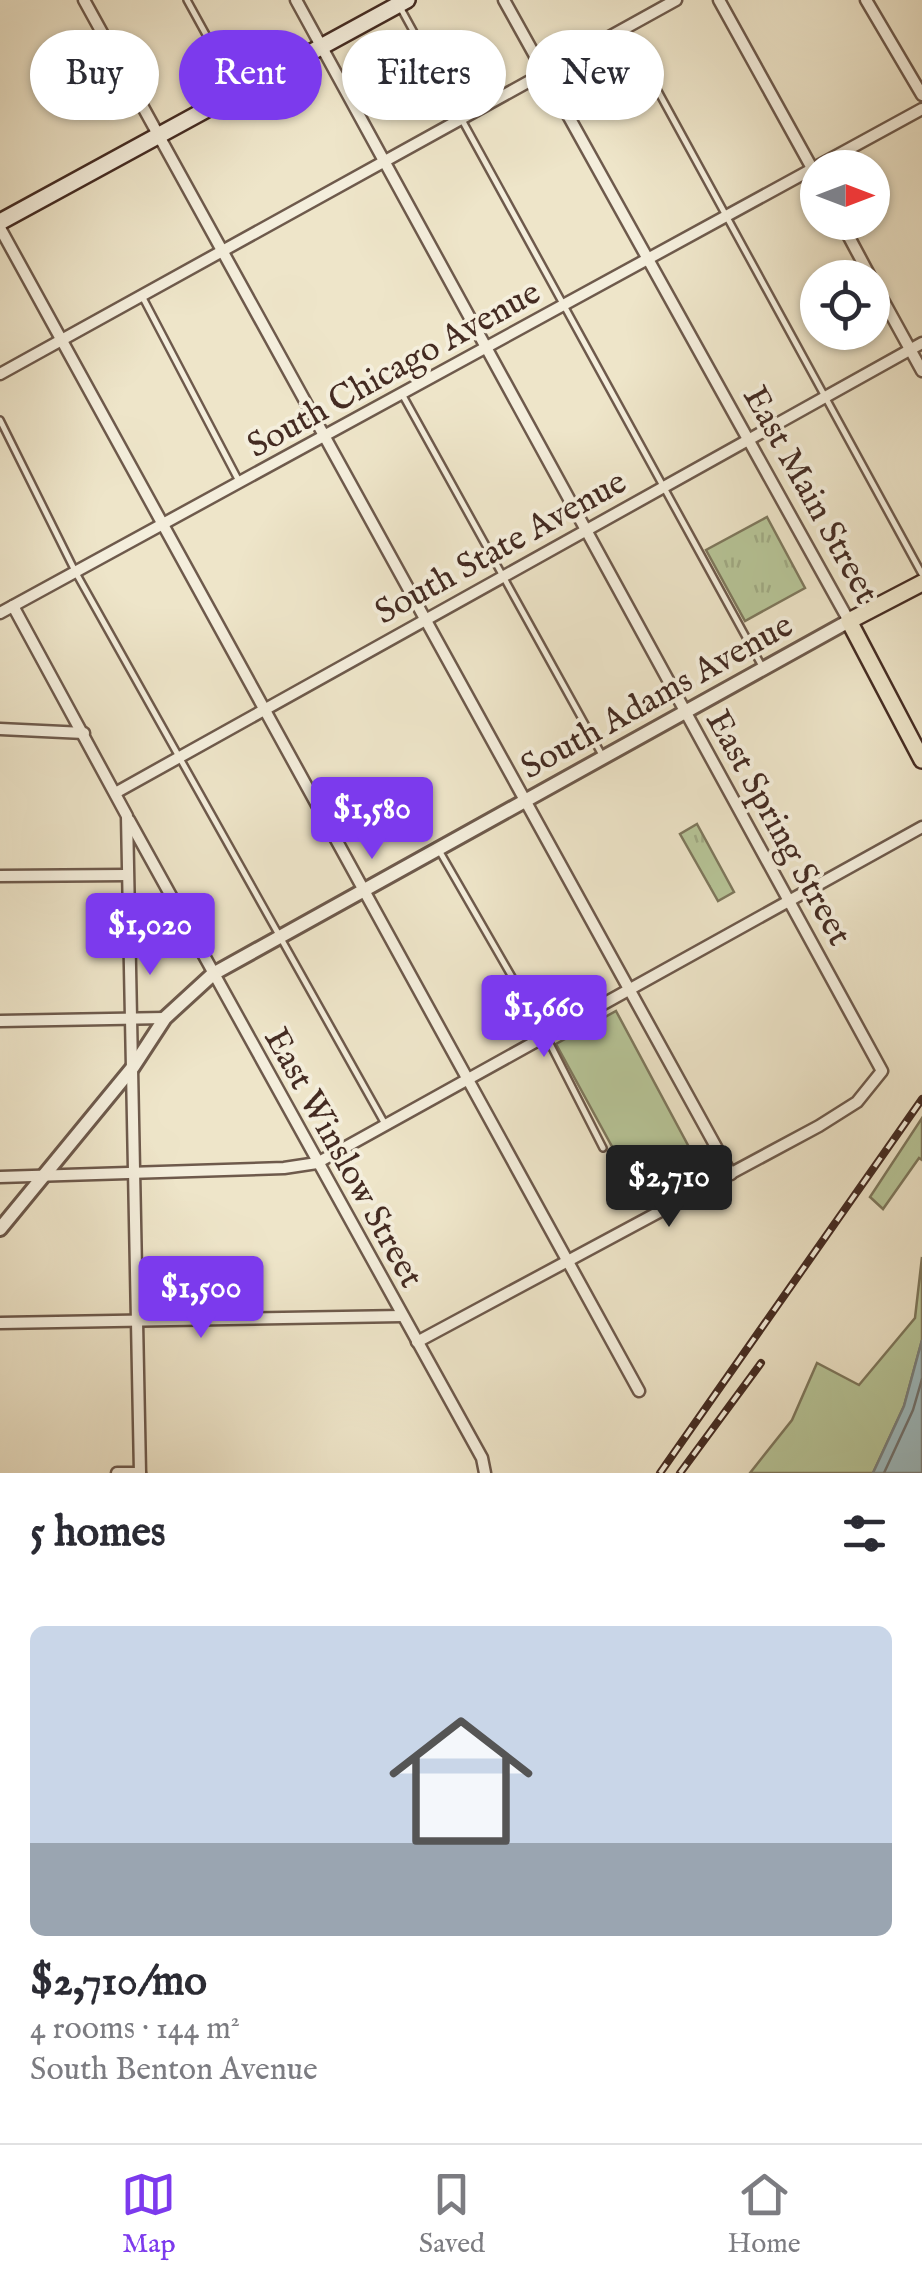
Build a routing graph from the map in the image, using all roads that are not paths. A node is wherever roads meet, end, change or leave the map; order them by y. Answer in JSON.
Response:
{"nodes":[{"id":1,"x":84,"y":0,"type":"edge"},
{"id":2,"x":186,"y":0,"type":"edge"},
{"id":3,"x":296,"y":0,"type":"edge"},
{"id":4,"x":504,"y":0,"type":"edge"},
{"id":5,"x":676,"y":0,"type":"edge"},
{"id":6,"x":719,"y":0,"type":"edge"},
{"id":7,"x":866,"y":0,"type":"edge"},
{"id":8,"x":401,"y":2,"type":"edge"},
{"id":9,"x":624,"y":29,"type":"joint"},
{"id":10,"x":203,"y":30,"type":"edge"},
{"id":11,"x":416,"y":30,"type":"edge"},
{"id":12,"x":526,"y":39,"type":"edge"},
{"id":13,"x":324,"y":48,"type":"junction"},
{"id":14,"x":922,"y":95,"type":"edge"},
{"id":15,"x":922,"y":109,"type":"edge"},
{"id":16,"x":190,"y":120,"type":"edge"},
{"id":17,"x":460,"y":120,"type":"edge"},
{"id":18,"x":463,"y":120,"type":"edge"},
{"id":19,"x":571,"y":120,"type":"edge"},
{"id":20,"x":160,"y":136,"type":"junction"},
{"id":21,"x":801,"y":150,"type":"edge"},
{"id":22,"x":845,"y":150,"type":"edge"},
{"id":23,"x":386,"y":161,"type":"junction"},
{"id":24,"x":800,"y":174,"type":"edge"},
{"id":25,"x":728,"y":214,"type":"junction"},
{"id":26,"x":0,"y":225,"type":"edge"},
{"id":27,"x":223,"y":251,"type":"junction"},
{"id":28,"x":646,"y":260,"type":"junction"},
{"id":29,"x":142,"y":296,"type":"junction"},
{"id":30,"x":566,"y":303,"type":"junction"},
{"id":31,"x":890,"y":312,"type":"edge"},
{"id":32,"x":62,"y":340,"type":"junction"},
{"id":33,"x":922,"y":343,"type":"edge"},
{"id":34,"x":487,"y":346,"type":"junction"},
{"id":35,"x":910,"y":349,"type":"junction"},
{"id":36,"x":922,"y":371,"type":"edge"},
{"id":37,"x":0,"y":374,"type":"edge"},
{"id":38,"x":402,"y":394,"type":"junction"},
{"id":39,"x":826,"y":398,"type":"junction"},
{"id":40,"x":0,"y":420,"type":"edge"},
{"id":41,"x":328,"y":436,"type":"junction"},
{"id":42,"x":746,"y":441,"type":"junction"},
{"id":43,"x":240,"y":484,"type":"junction"},
{"id":44,"x":665,"y":486,"type":"junction"},
{"id":45,"x":164,"y":526,"type":"junction"},
{"id":46,"x":586,"y":531,"type":"junction"},
{"id":47,"x":76,"y":573,"type":"junction"},
{"id":48,"x":922,"y":574,"type":"edge"},
{"id":49,"x":502,"y":578,"type":"junction"},
{"id":50,"x":922,"y":583,"type":"edge"},
{"id":51,"x":14,"y":606,"type":"junction"},
{"id":52,"x":0,"y":613,"type":"edge"},
{"id":53,"x":427,"y":620,"type":"junction"},
{"id":54,"x":849,"y":621,"type":"junction"},
{"id":55,"x":764,"y":669,"type":"junction"},
{"id":56,"x":264,"y":708,"type":"junction"},
{"id":57,"x":686,"y":712,"type":"junction"},
{"id":58,"x":0,"y":730,"type":"edge"},
{"id":59,"x":84,"y":733,"type":"junction"},
{"id":60,"x":180,"y":756,"type":"junction"},
{"id":61,"x":603,"y":758,"type":"junction"},
{"id":62,"x":922,"y":760,"type":"edge"},
{"id":63,"x":117,"y":792,"type":"junction"},
{"id":64,"x":525,"y":802,"type":"junction"},
{"id":65,"x":126,"y":816,"type":"junction"},
{"id":66,"x":922,"y":827,"type":"edge"},
{"id":67,"x":439,"y":850,"type":"junction"},
{"id":68,"x":127,"y":875,"type":"junction"},
{"id":69,"x":0,"y":876,"type":"edge"},
{"id":70,"x":362,"y":892,"type":"junction"},
{"id":71,"x":791,"y":902,"type":"junction"},
{"id":72,"x":280,"y":938,"type":"junction"},
{"id":73,"x":212,"y":974,"type":"junction"},
{"id":74,"x":630,"y":990,"type":"junction"},
{"id":75,"x":166,"y":1018,"type":"junction"},
{"id":76,"x":132,"y":1019,"type":"junction"},
{"id":77,"x":0,"y":1022,"type":"edge"},
{"id":78,"x":546,"y":1036,"type":"junction"},
{"id":79,"x":133,"y":1067,"type":"junction"},
{"id":80,"x":468,"y":1080,"type":"junction"},
{"id":81,"x":386,"y":1125,"type":"junction"},
{"id":82,"x":602,"y":1148,"type":"dead end"},
{"id":83,"x":317,"y":1163,"type":"junction"},
{"id":84,"x":132,"y":1172,"type":"junction"},
{"id":85,"x":731,"y":1174,"type":"junction"},
{"id":86,"x":0,"y":1177,"type":"edge"},
{"id":87,"x":42,"y":1178,"type":"junction"},
{"id":88,"x":0,"y":1229,"type":"edge"},
{"id":89,"x":568,"y":1261,"type":"junction"},
{"id":90,"x":402,"y":1316,"type":"junction"},
{"id":91,"x":135,"y":1322,"type":"junction"},
{"id":92,"x":0,"y":1323,"type":"edge"},
{"id":93,"x":417,"y":1342,"type":"junction"},
{"id":94,"x":639,"y":1391,"type":"dead end"},
{"id":95,"x":117,"y":1473,"type":"edge"},
{"id":96,"x":140,"y":1473,"type":"edge"},
{"id":97,"x":485,"y":1473,"type":"edge"}],
"edges":[{"from":1,"to":20,"type":"street"},
{"from":2,"to":10,"type":"lane"},
{"from":3,"to":13,"type":"street","name":"East Spring Street"},
{"from":4,"to":12,"type":"street","name":"East Main Street"},
{"from":5,"to":9,"type":"street"},
{"from":6,"to":21,"type":"street"},
{"from":7,"to":14,"type":"street"},
{"from":8,"to":11,"type":"lane"},
{"from":8,"to":13,"type":"main road"},
{"from":9,"to":25,"type":"lane"},
{"from":13,"to":23,"type":"street","name":"East Spring Street"},
{"from":15,"to":22,"type":"street","name":"South Chicago Avenue"},
{"from":16,"to":20,"type":"main road"},
{"from":17,"to":23,"type":"street"},
{"from":18,"to":30,"type":"lane"},
{"from":19,"to":28,"type":"street","name":"East Main Street"},
{"from":20,"to":26,"type":"main road"},
{"from":20,"to":27,"type":"street"},
{"from":23,"to":27,"type":"street"},
{"from":23,"to":34,"type":"street","name":"East Spring Street"},
{"from":24,"to":25,"type":"street","name":"South Chicago Avenue"},
{"from":25,"to":28,"type":"street","name":"South Chicago Avenue"},
{"from":25,"to":39,"type":"lane"},
{"from":26,"to":32,"type":"street"},
{"from":27,"to":29,"type":"street"},
{"from":27,"to":41,"type":"street"},
{"from":28,"to":30,"type":"street","name":"South Chicago Avenue"},
{"from":28,"to":42,"type":"street","name":"East Main Street"},
{"from":29,"to":32,"type":"street"},
{"from":29,"to":43,"type":"lane"},
{"from":30,"to":34,"type":"street","name":"South Chicago Avenue"},
{"from":30,"to":44,"type":"lane"},
{"from":31,"to":35,"type":"street"},
{"from":32,"to":37,"type":"street"},
{"from":32,"to":45,"type":"street"},
{"from":33,"to":35,"type":"street","name":"South State Avenue"},
{"from":34,"to":38,"type":"street","name":"South Chicago Avenue"},
{"from":34,"to":46,"type":"street","name":"East Spring Street"},
{"from":35,"to":36,"type":"street"},
{"from":35,"to":39,"type":"street","name":"South State Avenue"},
{"from":38,"to":41,"type":"street","name":"South Chicago Avenue"},
{"from":38,"to":49,"type":"lane"},
{"from":39,"to":42,"type":"street","name":"South State Avenue"},
{"from":39,"to":48,"type":"lane"},
{"from":40,"to":47,"type":"lane"},
{"from":41,"to":43,"type":"street","name":"South Chicago Avenue"},
{"from":41,"to":53,"type":"street"},
{"from":42,"to":44,"type":"street","name":"South State Avenue"},
{"from":42,"to":54,"type":"street","name":"East Main Street"},
{"from":43,"to":45,"type":"street","name":"South Chicago Avenue"},
{"from":44,"to":46,"type":"street","name":"South State Avenue"},
{"from":44,"to":55,"type":"lane"},
{"from":45,"to":47,"type":"street","name":"South Chicago Avenue"},
{"from":45,"to":56,"type":"street"},
{"from":46,"to":49,"type":"street","name":"South State Avenue"},
{"from":46,"to":57,"type":"street","name":"East Spring Street"},
{"from":47,"to":51,"type":"street","name":"South Chicago Avenue"},
{"from":47,"to":60,"type":"lane"},
{"from":49,"to":53,"type":"street","name":"South State Avenue"},
{"from":49,"to":61,"type":"lane"},
{"from":50,"to":54,"type":"main road","name":"South Adams Avenue"},
{"from":51,"to":52,"type":"street","name":"South Chicago Avenue"},
{"from":51,"to":59,"type":"street"},
{"from":53,"to":56,"type":"street","name":"South State Avenue"},
{"from":53,"to":64,"type":"street"},
{"from":54,"to":55,"type":"street","name":"South Adams Avenue"},
{"from":54,"to":62,"type":"main road","name":"East Main Street"},
{"from":55,"to":57,"type":"street","name":"South Adams Avenue"},
{"from":56,"to":60,"type":"street","name":"South State Avenue"},
{"from":56,"to":70,"type":"street"},
{"from":57,"to":61,"type":"street","name":"South Adams Avenue"},
{"from":57,"to":71,"type":"street","name":"East Spring Street"},
{"from":58,"to":59,"type":"street"},
{"from":59,"to":63,"type":"street"},
{"from":60,"to":63,"type":"street","name":"South State Avenue"},
{"from":60,"to":72,"type":"lane"},
{"from":61,"to":64,"type":"street","name":"South Adams Avenue"},
{"from":63,"to":65,"type":"street"},
{"from":64,"to":67,"type":"street","name":"South Adams Avenue"},
{"from":64,"to":74,"type":"street"},
{"from":65,"to":68,"type":"street"},
{"from":65,"to":73,"type":"street","name":"East Winslow Street"},
{"from":66,"to":71,"type":"street"},
{"from":67,"to":70,"type":"street","name":"South Adams Avenue"},
{"from":67,"to":78,"type":"lane"},
{"from":68,"to":69,"type":"street"},
{"from":68,"to":76,"type":"street"},
{"from":70,"to":72,"type":"street","name":"South Adams Avenue"},
{"from":70,"to":80,"type":"street"},
{"from":71,"to":74,"type":"street"},
{"from":71,"to":85,"type":"street","name":"East Spring Street"},
{"from":72,"to":73,"type":"street","name":"South Adams Avenue"},
{"from":72,"to":81,"type":"lane"},
{"from":73,"to":75,"type":"street","name":"South Adams Avenue"},
{"from":73,"to":83,"type":"street","name":"East Winslow Street"},
{"from":74,"to":78,"type":"street"},
{"from":74,"to":85,"type":"street"},
{"from":75,"to":76,"type":"street"},
{"from":75,"to":79,"type":"street","name":"South Adams Avenue"},
{"from":76,"to":77,"type":"street"},
{"from":76,"to":79,"type":"street"},
{"from":78,"to":80,"type":"street"},
{"from":78,"to":82,"type":"lane"},
{"from":79,"to":84,"type":"street"},
{"from":79,"to":87,"type":"street","name":"South Adams Avenue"},
{"from":80,"to":81,"type":"street"},
{"from":80,"to":89,"type":"street"},
{"from":81,"to":83,"type":"street"},
{"from":83,"to":84,"type":"street"},
{"from":83,"to":90,"type":"street","name":"East Winslow Street"},
{"from":84,"to":87,"type":"street"},
{"from":84,"to":91,"type":"street"},
{"from":85,"to":89,"type":"street"},
{"from":86,"to":87,"type":"street"},
{"from":87,"to":88,"type":"street","name":"South Adams Avenue"},
{"from":89,"to":93,"type":"street"},
{"from":89,"to":94,"type":"street"},
{"from":90,"to":91,"type":"street"},
{"from":90,"to":93,"type":"street","name":"East Winslow Street"},
{"from":91,"to":92,"type":"street"},
{"from":91,"to":96,"type":"street"},
{"from":93,"to":97,"type":"street","name":"East Winslow Street"},
{"from":95,"to":96,"type":"street"}]}
